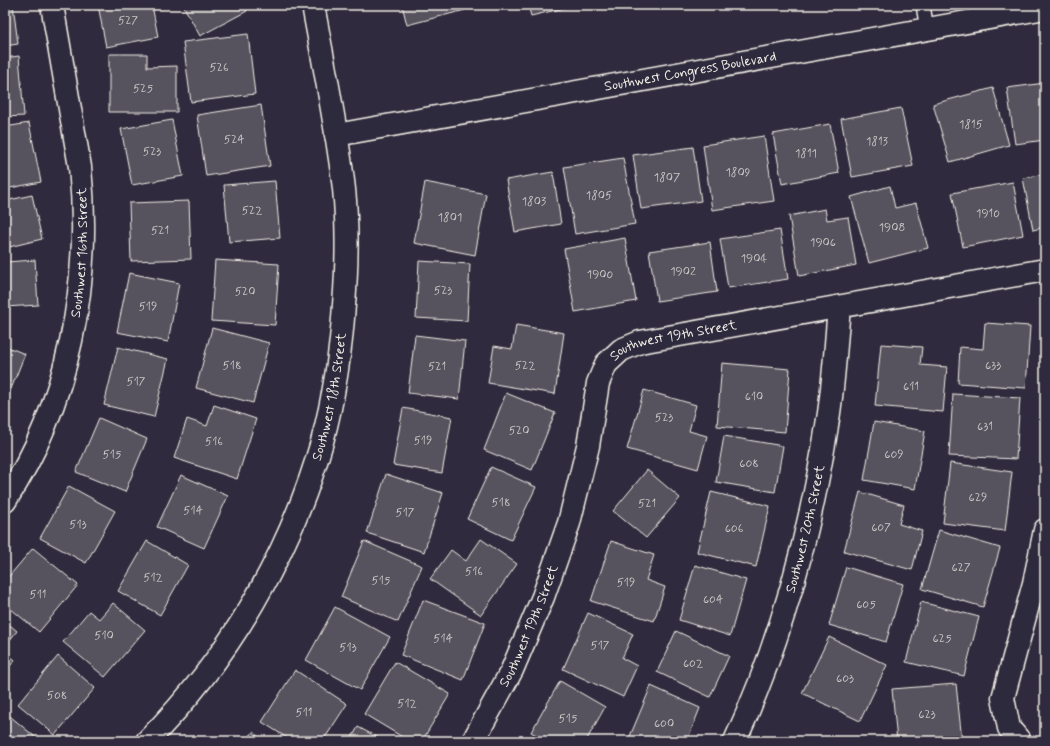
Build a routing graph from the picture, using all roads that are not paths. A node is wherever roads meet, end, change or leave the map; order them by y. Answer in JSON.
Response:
{"nodes":[{"id":1,"x":52,"y":5,"type":"edge"},
{"id":2,"x":313,"y":5,"type":"edge"},
{"id":3,"x":923,"y":5,"type":"edge"},
{"id":4,"x":1045,"y":8,"type":"edge"},
{"id":5,"x":927,"y":30,"type":"junction"},
{"id":6,"x":336,"y":135,"type":"junction"},
{"id":7,"x":1045,"y":270,"type":"edge"},
{"id":8,"x":839,"y":307,"type":"junction"},
{"id":9,"x":7,"y":491,"type":"edge"},
{"id":10,"x":1045,"y":530,"type":"edge"},
{"id":11,"x":147,"y":741,"type":"edge"},
{"id":12,"x":474,"y":741,"type":"edge"},
{"id":13,"x":735,"y":741,"type":"edge"},
{"id":14,"x":1020,"y":741,"type":"edge"}],
"edges":[{"from":1,"to":9,"type":"street","name":"Southwest 16th Street"},
{"from":2,"to":6,"type":"street","name":"Southwest 18th Street"},
{"from":3,"to":5,"type":"lane"},
{"from":4,"to":5,"type":"street","name":"Southwest Congress Boulevard"},
{"from":5,"to":6,"type":"street","name":"Southwest Congress Boulevard"},
{"from":6,"to":11,"type":"street","name":"Southwest 18th Street"},
{"from":7,"to":8,"type":"street","name":"Southwest 19th Street"},
{"from":8,"to":12,"type":"street","name":"Southwest 19th Street"},
{"from":8,"to":13,"type":"street","name":"Southwest 20th Street"},
{"from":10,"to":14,"type":"street"}]}
